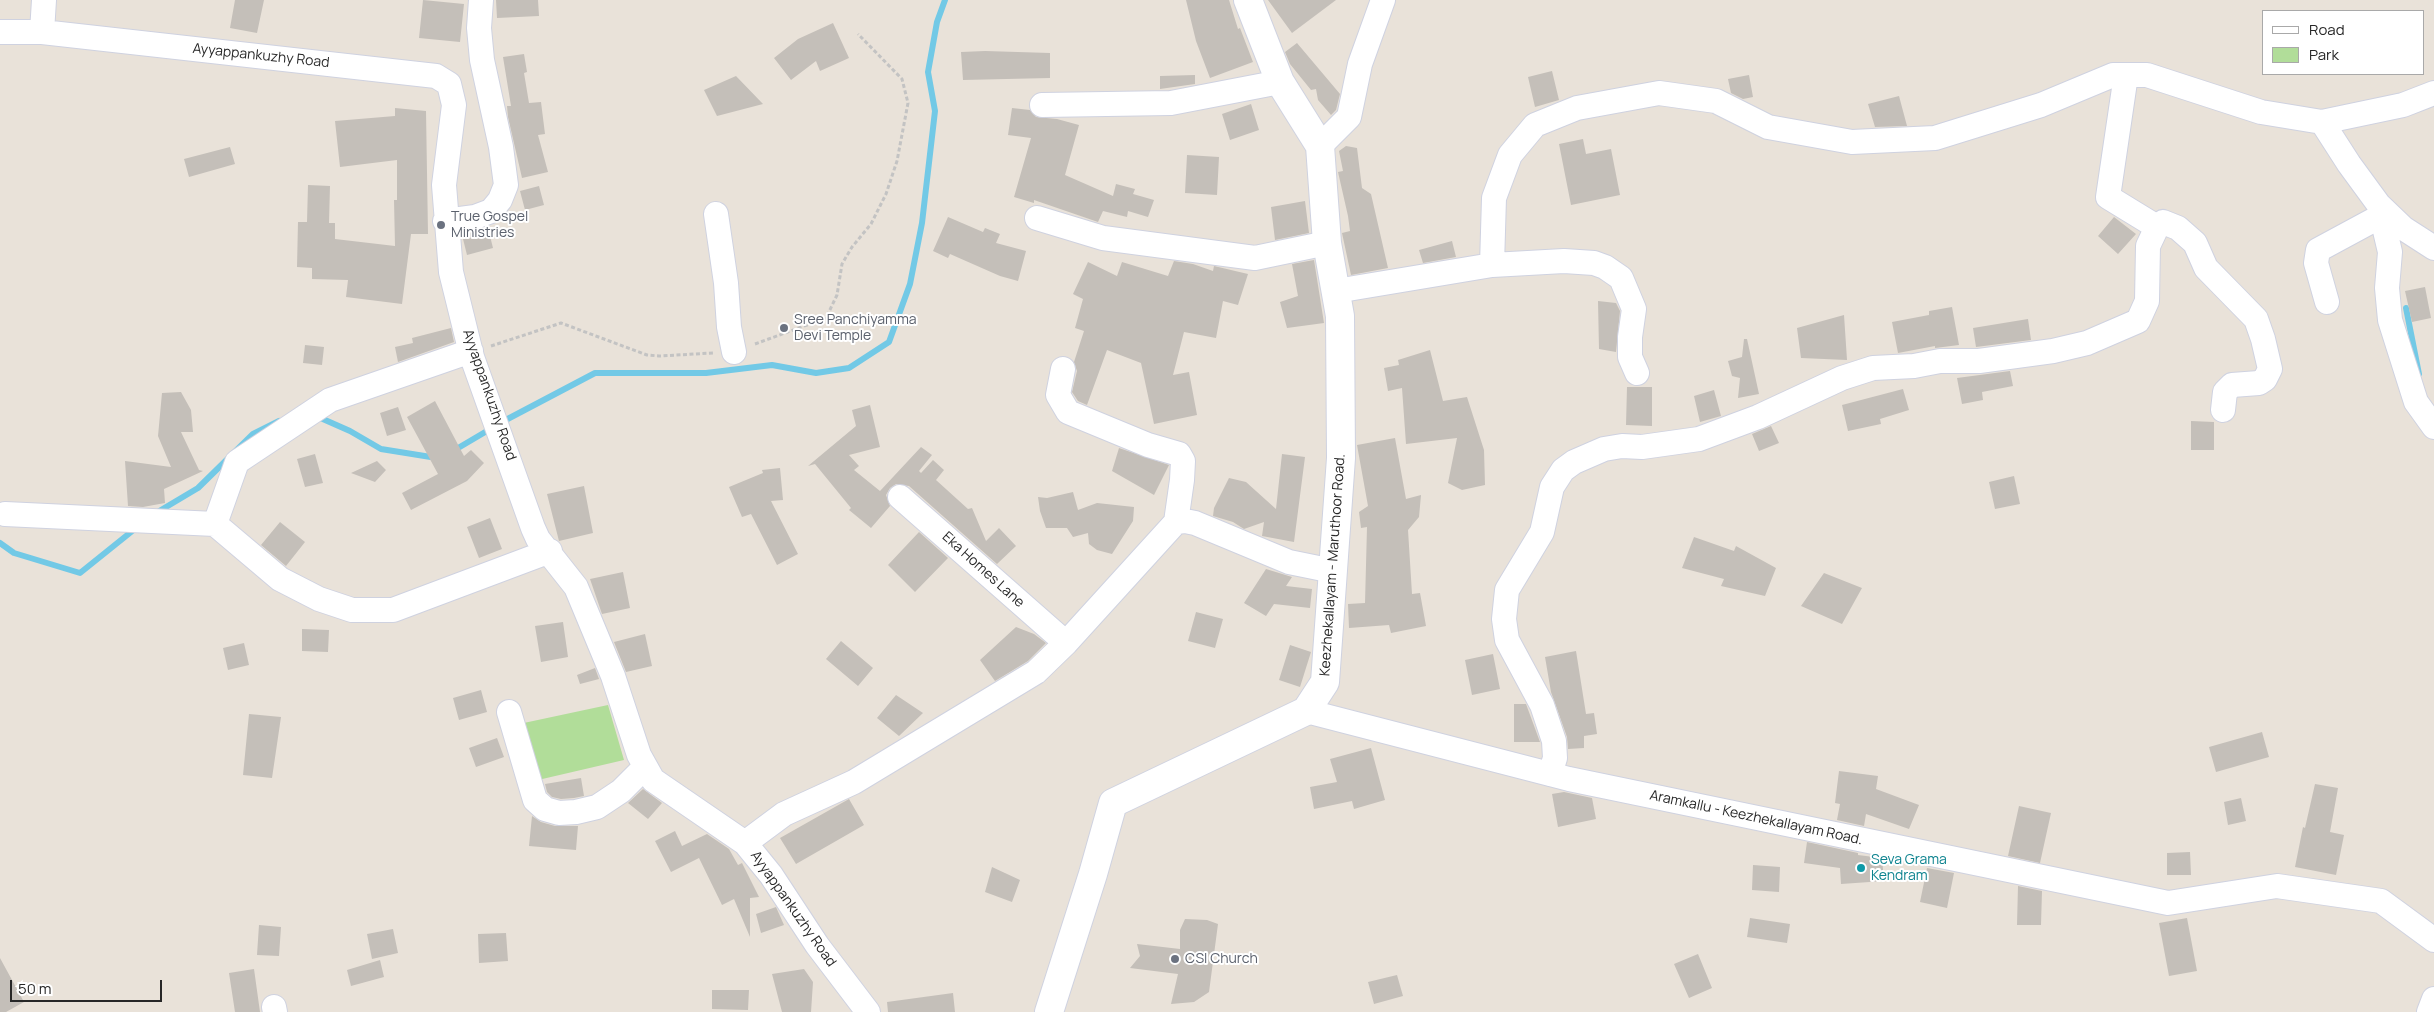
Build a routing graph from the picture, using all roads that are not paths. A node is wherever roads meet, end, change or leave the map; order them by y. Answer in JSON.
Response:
{"nodes":[{"id":1,"x":44,"y":0,"type":"edge"},
{"id":2,"x":482,"y":0,"type":"edge"},
{"id":3,"x":1248,"y":0,"type":"edge"},
{"id":4,"x":1383,"y":0,"type":"edge"},
{"id":5,"x":0,"y":32,"type":"edge"},
{"id":6,"x":42,"y":32,"type":"junction"},
{"id":7,"x":2126,"y":75,"type":"junction"},
{"id":8,"x":1280,"y":82,"type":"junction"},
{"id":9,"x":2434,"y":93,"type":"edge"},
{"id":10,"x":1042,"y":105,"type":"dead end"},
{"id":11,"x":2322,"y":122,"type":"junction"},
{"id":12,"x":1320,"y":146,"type":"junction"},
{"id":13,"x":2380,"y":210,"type":"junction"},
{"id":14,"x":716,"y":214,"type":"dead end"},
{"id":15,"x":1037,"y":218,"type":"dead end"},
{"id":16,"x":445,"y":221,"type":"junction"},
{"id":17,"x":2157,"y":226,"type":"junction"},
{"id":18,"x":1327,"y":244,"type":"junction"},
{"id":19,"x":2434,"y":248,"type":"edge"},
{"id":20,"x":1492,"y":265,"type":"junction"},
{"id":21,"x":1336,"y":291,"type":"junction"},
{"id":22,"x":2327,"y":302,"type":"dead end"},
{"id":23,"x":734,"y":352,"type":"road end"},
{"id":24,"x":472,"y":354,"type":"junction"},
{"id":25,"x":1063,"y":369,"type":"dead end"},
{"id":26,"x":1637,"y":373,"type":"dead end"},
{"id":27,"x":2223,"y":410,"type":"dead end"},
{"id":28,"x":2434,"y":427,"type":"edge"},
{"id":29,"x":900,"y":497,"type":"dead end"},
{"id":30,"x":5,"y":514,"type":"dead end"},
{"id":31,"x":1176,"y":522,"type":"junction"},
{"id":32,"x":216,"y":524,"type":"junction"},
{"id":33,"x":550,"y":551,"type":"junction"},
{"id":34,"x":1333,"y":571,"type":"junction"},
{"id":35,"x":1066,"y":643,"type":"junction"},
{"id":36,"x":1306,"y":711,"type":"junction"},
{"id":37,"x":508,"y":712,"type":"dead end"},
{"id":38,"x":646,"y":767,"type":"junction"},
{"id":39,"x":1550,"y":774,"type":"junction"},
{"id":40,"x":745,"y":843,"type":"junction"},
{"id":41,"x":2434,"y":940,"type":"edge"},
{"id":42,"x":2434,"y":999,"type":"edge"},
{"id":43,"x":868,"y":1012,"type":"edge"},
{"id":44,"x":1049,"y":1012,"type":"edge"},
{"id":45,"x":2429,"y":1012,"type":"edge"}],
"edges":[{"from":1,"to":6,"type":"street"},
{"from":2,"to":16,"type":"street"},
{"from":3,"to":8,"type":"street","name":"Keezhekallayam - Maruthoor Road."},
{"from":4,"to":12,"type":"street"},
{"from":5,"to":6,"type":"street","name":"Ayyappankuzhy Road"},
{"from":6,"to":16,"type":"street","name":"Ayyappankuzhy Road"},
{"from":7,"to":11,"type":"street"},
{"from":7,"to":17,"type":"street"},
{"from":7,"to":20,"type":"street"},
{"from":8,"to":10,"type":"street"},
{"from":8,"to":12,"type":"street","name":"Keezhekallayam - Maruthoor Road."},
{"from":9,"to":11,"type":"street"},
{"from":11,"to":13,"type":"street"},
{"from":12,"to":18,"type":"street","name":"Keezhekallayam - Maruthoor Road."},
{"from":13,"to":19,"type":"street"},
{"from":13,"to":22,"type":"street"},
{"from":13,"to":28,"type":"street"},
{"from":14,"to":23,"type":"street"},
{"from":15,"to":18,"type":"street"},
{"from":16,"to":24,"type":"street","name":"Ayyappankuzhy Road"},
{"from":17,"to":27,"type":"street"},
{"from":17,"to":39,"type":"street"},
{"from":18,"to":21,"type":"street","name":"Keezhekallayam - Maruthoor Road."},
{"from":20,"to":21,"type":"street"},
{"from":20,"to":26,"type":"street"},
{"from":21,"to":34,"type":"street","name":"Keezhekallayam - Maruthoor Road."},
{"from":24,"to":32,"type":"street"},
{"from":24,"to":33,"type":"street","name":"Ayyappankuzhy Road"},
{"from":25,"to":31,"type":"street"},
{"from":29,"to":35,"type":"street","name":"Eka Homes Lane"},
{"from":30,"to":32,"type":"street"},
{"from":31,"to":34,"type":"street"},
{"from":31,"to":35,"type":"street"},
{"from":32,"to":33,"type":"street"},
{"from":33,"to":38,"type":"street","name":"Ayyappankuzhy Road"},
{"from":34,"to":36,"type":"street","name":"Keezhekallayam - Maruthoor Road."},
{"from":35,"to":40,"type":"street"},
{"from":36,"to":39,"type":"street","name":"Aramkallu - Keezhekallayam Road."},
{"from":36,"to":44,"type":"street"},
{"from":37,"to":38,"type":"street"},
{"from":38,"to":40,"type":"street","name":"Ayyappankuzhy Road"},
{"from":39,"to":41,"type":"street","name":"Aramkallu - Keezhekallayam Road."},
{"from":40,"to":43,"type":"street","name":"Ayyappankuzhy Road"},
{"from":42,"to":45,"type":"street"}]}
